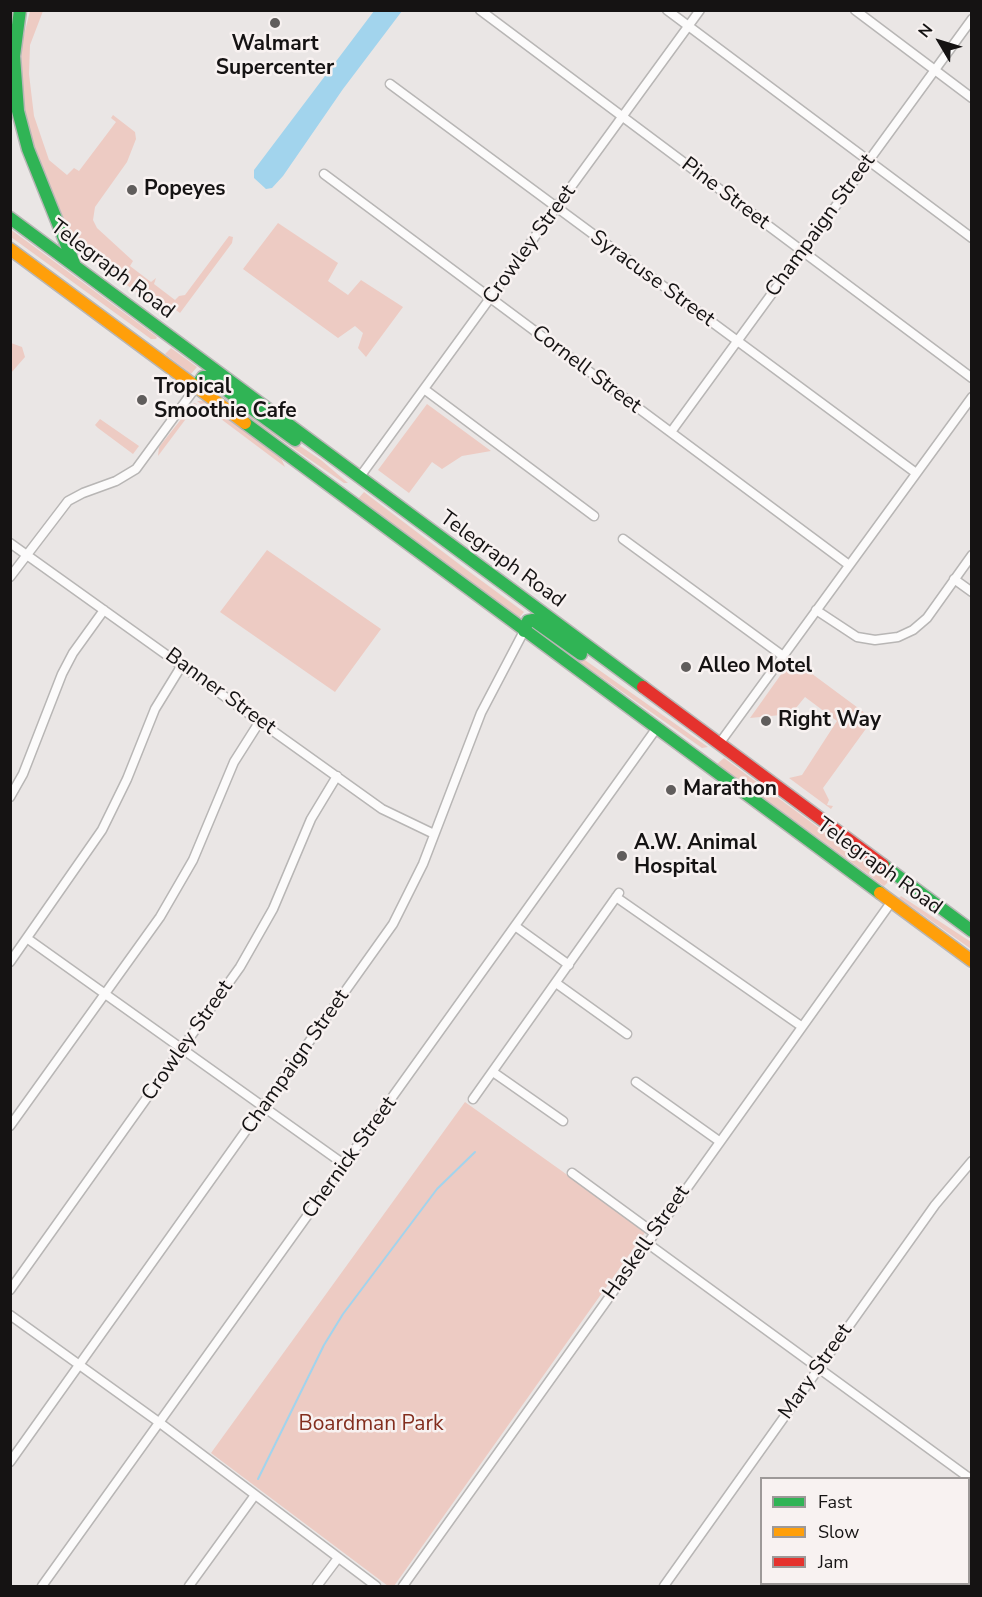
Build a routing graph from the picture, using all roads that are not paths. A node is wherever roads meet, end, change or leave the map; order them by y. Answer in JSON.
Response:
{"nodes":[{"id":1,"x":20,"y":10,"type":"edge"},
{"id":2,"x":480,"y":10,"type":"edge"},
{"id":3,"x":667,"y":10,"type":"edge"},
{"id":4,"x":700,"y":10,"type":"edge"},
{"id":5,"x":855,"y":10,"type":"edge"},
{"id":6,"x":972,"y":19,"type":"edge"},
{"id":7,"x":688,"y":27,"type":"junction"},
{"id":8,"x":934,"y":70,"type":"junction"},
{"id":9,"x":390,"y":84,"type":"dead end"},
{"id":10,"x":972,"y":98,"type":"edge"},
{"id":11,"x":623,"y":117,"type":"junction"},
{"id":12,"x":868,"y":161,"type":"junction"},
{"id":13,"x":324,"y":174,"type":"dead end"},
{"id":14,"x":557,"y":208,"type":"junction"},
{"id":15,"x":10,"y":218,"type":"edge"},
{"id":16,"x":972,"y":238,"type":"edge"},
{"id":17,"x":10,"y":249,"type":"edge"},
{"id":18,"x":802,"y":252,"type":"junction"},
{"id":19,"x":75,"y":266,"type":"junction"},
{"id":20,"x":491,"y":299,"type":"junction"},
{"id":21,"x":172,"y":339,"type":"junction"},
{"id":22,"x":737,"y":342,"type":"junction"},
{"id":23,"x":153,"y":354,"type":"junction"},
{"id":24,"x":972,"y":378,"type":"edge"},
{"id":25,"x":196,"y":387,"type":"junction"},
{"id":26,"x":424,"y":389,"type":"junction"},
{"id":27,"x":972,"y":397,"type":"edge"},
{"id":28,"x":671,"y":432,"type":"junction"},
{"id":29,"x":274,"y":444,"type":"junction"},
{"id":30,"x":320,"y":449,"type":"junction"},
{"id":31,"x":916,"y":473,"type":"junction"},
{"id":32,"x":359,"y":478,"type":"junction"},
{"id":33,"x":594,"y":516,"type":"dead end"},
{"id":34,"x":623,"y":539,"type":"dead end"},
{"id":35,"x":10,"y":543,"type":"edge"},
{"id":36,"x":27,"y":555,"type":"junction"},
{"id":37,"x":972,"y":555,"type":"edge"},
{"id":38,"x":849,"y":565,"type":"junction"},
{"id":39,"x":10,"y":577,"type":"edge"},
{"id":40,"x":954,"y":579,"type":"junction"},
{"id":41,"x":972,"y":592,"type":"edge"},
{"id":42,"x":104,"y":610,"type":"junction"},
{"id":43,"x":816,"y":610,"type":"junction"},
{"id":44,"x":524,"y":631,"type":"junction"},
{"id":45,"x":783,"y":656,"type":"junction"},
{"id":46,"x":182,"y":665,"type":"junction"},
{"id":47,"x":631,"y":679,"type":"junction"},
{"id":48,"x":622,"y":703,"type":"junction"},
{"id":49,"x":260,"y":721,"type":"junction"},
{"id":50,"x":656,"y":729,"type":"junction"},
{"id":51,"x":719,"y":744,"type":"junction"},
{"id":52,"x":337,"y":776,"type":"junction"},
{"id":53,"x":10,"y":797,"type":"edge"},
{"id":54,"x":434,"y":834,"type":"junction"},
{"id":55,"x":892,"y":901,"type":"junction"},
{"id":56,"x":515,"y":926,"type":"junction"},
{"id":57,"x":972,"y":932,"type":"edge"},
{"id":58,"x":28,"y":939,"type":"junction"},
{"id":59,"x":951,"y":944,"type":"junction"},
{"id":60,"x":972,"y":952,"type":"edge"},
{"id":61,"x":972,"y":961,"type":"edge"},
{"id":62,"x":10,"y":962,"type":"edge"},
{"id":63,"x":569,"y":965,"type":"junction"},
{"id":64,"x":556,"y":983,"type":"junction"},
{"id":65,"x":105,"y":994,"type":"junction"},
{"id":66,"x":801,"y":1026,"type":"junction"},
{"id":67,"x":627,"y":1034,"type":"dead end"},
{"id":68,"x":183,"y":1049,"type":"junction"},
{"id":69,"x":493,"y":1071,"type":"junction"},
{"id":70,"x":636,"y":1082,"type":"dead end"},
{"id":71,"x":473,"y":1100,"type":"dead end"},
{"id":72,"x":263,"y":1107,"type":"junction"},
{"id":73,"x":563,"y":1121,"type":"dead end"},
{"id":74,"x":10,"y":1126,"type":"edge"},
{"id":75,"x":719,"y":1141,"type":"junction"},
{"id":76,"x":972,"y":1161,"type":"edge"},
{"id":77,"x":345,"y":1165,"type":"junction"},
{"id":78,"x":572,"y":1173,"type":"dead end"},
{"id":79,"x":654,"y":1233,"type":"junction"},
{"id":80,"x":647,"y":1243,"type":"junction"},
{"id":81,"x":10,"y":1290,"type":"edge"},
{"id":82,"x":10,"y":1315,"type":"edge"},
{"id":83,"x":79,"y":1365,"type":"junction"},
{"id":84,"x":819,"y":1368,"type":"junction"},
{"id":85,"x":160,"y":1423,"type":"junction"},
{"id":86,"x":10,"y":1462,"type":"edge"},
{"id":87,"x":968,"y":1477,"type":"edge"},
{"id":88,"x":255,"y":1495,"type":"junction"},
{"id":89,"x":338,"y":1558,"type":"junction"},
{"id":90,"x":42,"y":1587,"type":"edge"},
{"id":91,"x":189,"y":1587,"type":"edge"},
{"id":92,"x":317,"y":1587,"type":"edge"},
{"id":93,"x":376,"y":1587,"type":"edge"},
{"id":94,"x":403,"y":1587,"type":"edge"},
{"id":95,"x":664,"y":1587,"type":"edge"}],
"edges":[{"from":1,"to":19,"type":"main road"},
{"from":2,"to":11,"type":"street","name":"Pine Street"},
{"from":3,"to":7,"type":"street"},
{"from":4,"to":7,"type":"street","name":"Crowley Street"},
{"from":5,"to":8,"type":"street"},
{"from":6,"to":8,"type":"street","name":"Champaign Street"},
{"from":7,"to":11,"type":"street","name":"Crowley Street"},
{"from":7,"to":12,"type":"street"},
{"from":8,"to":10,"type":"street"},
{"from":8,"to":12,"type":"street","name":"Champaign Street"},
{"from":9,"to":14,"type":"street","name":"Syracuse Street"},
{"from":11,"to":14,"type":"street","name":"Crowley Street"},
{"from":11,"to":18,"type":"street","name":"Pine Street"},
{"from":12,"to":16,"type":"street"},
{"from":12,"to":18,"type":"street","name":"Champaign Street"},
{"from":13,"to":20,"type":"street","name":"Cornell Street"},
{"from":14,"to":20,"type":"street","name":"Crowley Street"},
{"from":14,"to":22,"type":"street","name":"Syracuse Street"},
{"from":15,"to":19,"type":"main road","name":"Telegraph Road"},
{"from":17,"to":23,"type":"main road","name":"Telegraph Road"},
{"from":18,"to":22,"type":"street","name":"Champaign Street"},
{"from":18,"to":24,"type":"street","name":"Pine Street"},
{"from":19,"to":21,"type":"main road","name":"Telegraph Road"},
{"from":20,"to":26,"type":"street","name":"Crowley Street"},
{"from":20,"to":28,"type":"street","name":"Cornell Street"},
{"from":21,"to":23,"type":"main road"},
{"from":21,"to":30,"type":"main road","name":"Telegraph Road"},
{"from":22,"to":28,"type":"street","name":"Champaign Street"},
{"from":22,"to":31,"type":"street","name":"Syracuse Street"},
{"from":23,"to":25,"type":"main road","name":"Telegraph Road"},
{"from":25,"to":29,"type":"main road","name":"Telegraph Road"},
{"from":25,"to":30,"type":"main road"},
{"from":25,"to":36,"type":"street"},
{"from":26,"to":32,"type":"street","name":"Crowley Street"},
{"from":26,"to":33,"type":"street"},
{"from":27,"to":31,"type":"street"},
{"from":28,"to":38,"type":"street","name":"Cornell Street"},
{"from":29,"to":32,"type":"main road"},
{"from":29,"to":44,"type":"main road","name":"Telegraph Road"},
{"from":30,"to":32,"type":"main road","name":"Telegraph Road"},
{"from":31,"to":38,"type":"street"},
{"from":32,"to":47,"type":"main road","name":"Telegraph Road"},
{"from":34,"to":45,"type":"street"},
{"from":35,"to":36,"type":"street","name":"Banner Street"},
{"from":36,"to":39,"type":"street"},
{"from":36,"to":42,"type":"street","name":"Banner Street"},
{"from":37,"to":40,"type":"street"},
{"from":38,"to":43,"type":"street"},
{"from":40,"to":41,"type":"street"},
{"from":40,"to":43,"type":"street"},
{"from":42,"to":46,"type":"street","name":"Banner Street"},
{"from":42,"to":53,"type":"street"},
{"from":43,"to":45,"type":"street"},
{"from":44,"to":47,"type":"main road"},
{"from":44,"to":48,"type":"main road","name":"Telegraph Road"},
{"from":44,"to":54,"type":"street","name":"Champaign Street"},
{"from":45,"to":51,"type":"street"},
{"from":46,"to":49,"type":"street","name":"Banner Street"},
{"from":46,"to":58,"type":"street"},
{"from":47,"to":51,"type":"main road","name":"Telegraph Road"},
{"from":48,"to":50,"type":"main road","name":"Telegraph Road"},
{"from":48,"to":51,"type":"main road"},
{"from":49,"to":52,"type":"street","name":"Banner Street"},
{"from":49,"to":65,"type":"street"},
{"from":50,"to":55,"type":"main road","name":"Telegraph Road"},
{"from":50,"to":56,"type":"street","name":"Chernick Street"},
{"from":51,"to":57,"type":"main road","name":"Telegraph Road"},
{"from":52,"to":54,"type":"street","name":"Banner Street"},
{"from":52,"to":68,"type":"street","name":"Crowley Street"},
{"from":54,"to":72,"type":"street","name":"Champaign Street"},
{"from":55,"to":57,"type":"main road"},
{"from":55,"to":59,"type":"main road","name":"Telegraph Road"},
{"from":55,"to":66,"type":"street","name":"Haskell Street"},
{"from":56,"to":63,"type":"street"},
{"from":56,"to":77,"type":"street","name":"Chernick Street"},
{"from":58,"to":62,"type":"street"},
{"from":58,"to":65,"type":"street"},
{"from":59,"to":60,"type":"main road"},
{"from":59,"to":61,"type":"main road","name":"Telegraph Road"},
{"from":63,"to":64,"type":"street"},
{"from":63,"to":66,"type":"street"},
{"from":64,"to":67,"type":"street"},
{"from":64,"to":69,"type":"street"},
{"from":65,"to":68,"type":"street"},
{"from":65,"to":74,"type":"street"},
{"from":66,"to":75,"type":"street","name":"Haskell Street"},
{"from":68,"to":72,"type":"street"},
{"from":68,"to":81,"type":"street","name":"Crowley Street"},
{"from":69,"to":71,"type":"street"},
{"from":69,"to":73,"type":"street"},
{"from":70,"to":75,"type":"street"},
{"from":72,"to":77,"type":"street"},
{"from":72,"to":83,"type":"street","name":"Champaign Street"},
{"from":75,"to":79,"type":"street","name":"Haskell Street"},
{"from":76,"to":84,"type":"street","name":"Mary Street"},
{"from":77,"to":85,"type":"street","name":"Chernick Street"},
{"from":78,"to":79,"type":"street"},
{"from":79,"to":80,"type":"street","name":"Haskell Street"},
{"from":80,"to":84,"type":"street"},
{"from":80,"to":94,"type":"street","name":"Haskell Street"},
{"from":82,"to":83,"type":"street"},
{"from":83,"to":85,"type":"street"},
{"from":83,"to":86,"type":"street","name":"Champaign Street"},
{"from":84,"to":87,"type":"street"},
{"from":84,"to":95,"type":"street","name":"Mary Street"},
{"from":85,"to":88,"type":"street"},
{"from":85,"to":90,"type":"street","name":"Chernick Street"},
{"from":88,"to":89,"type":"street"},
{"from":88,"to":91,"type":"street"},
{"from":89,"to":92,"type":"street"},
{"from":89,"to":93,"type":"street"}]}
